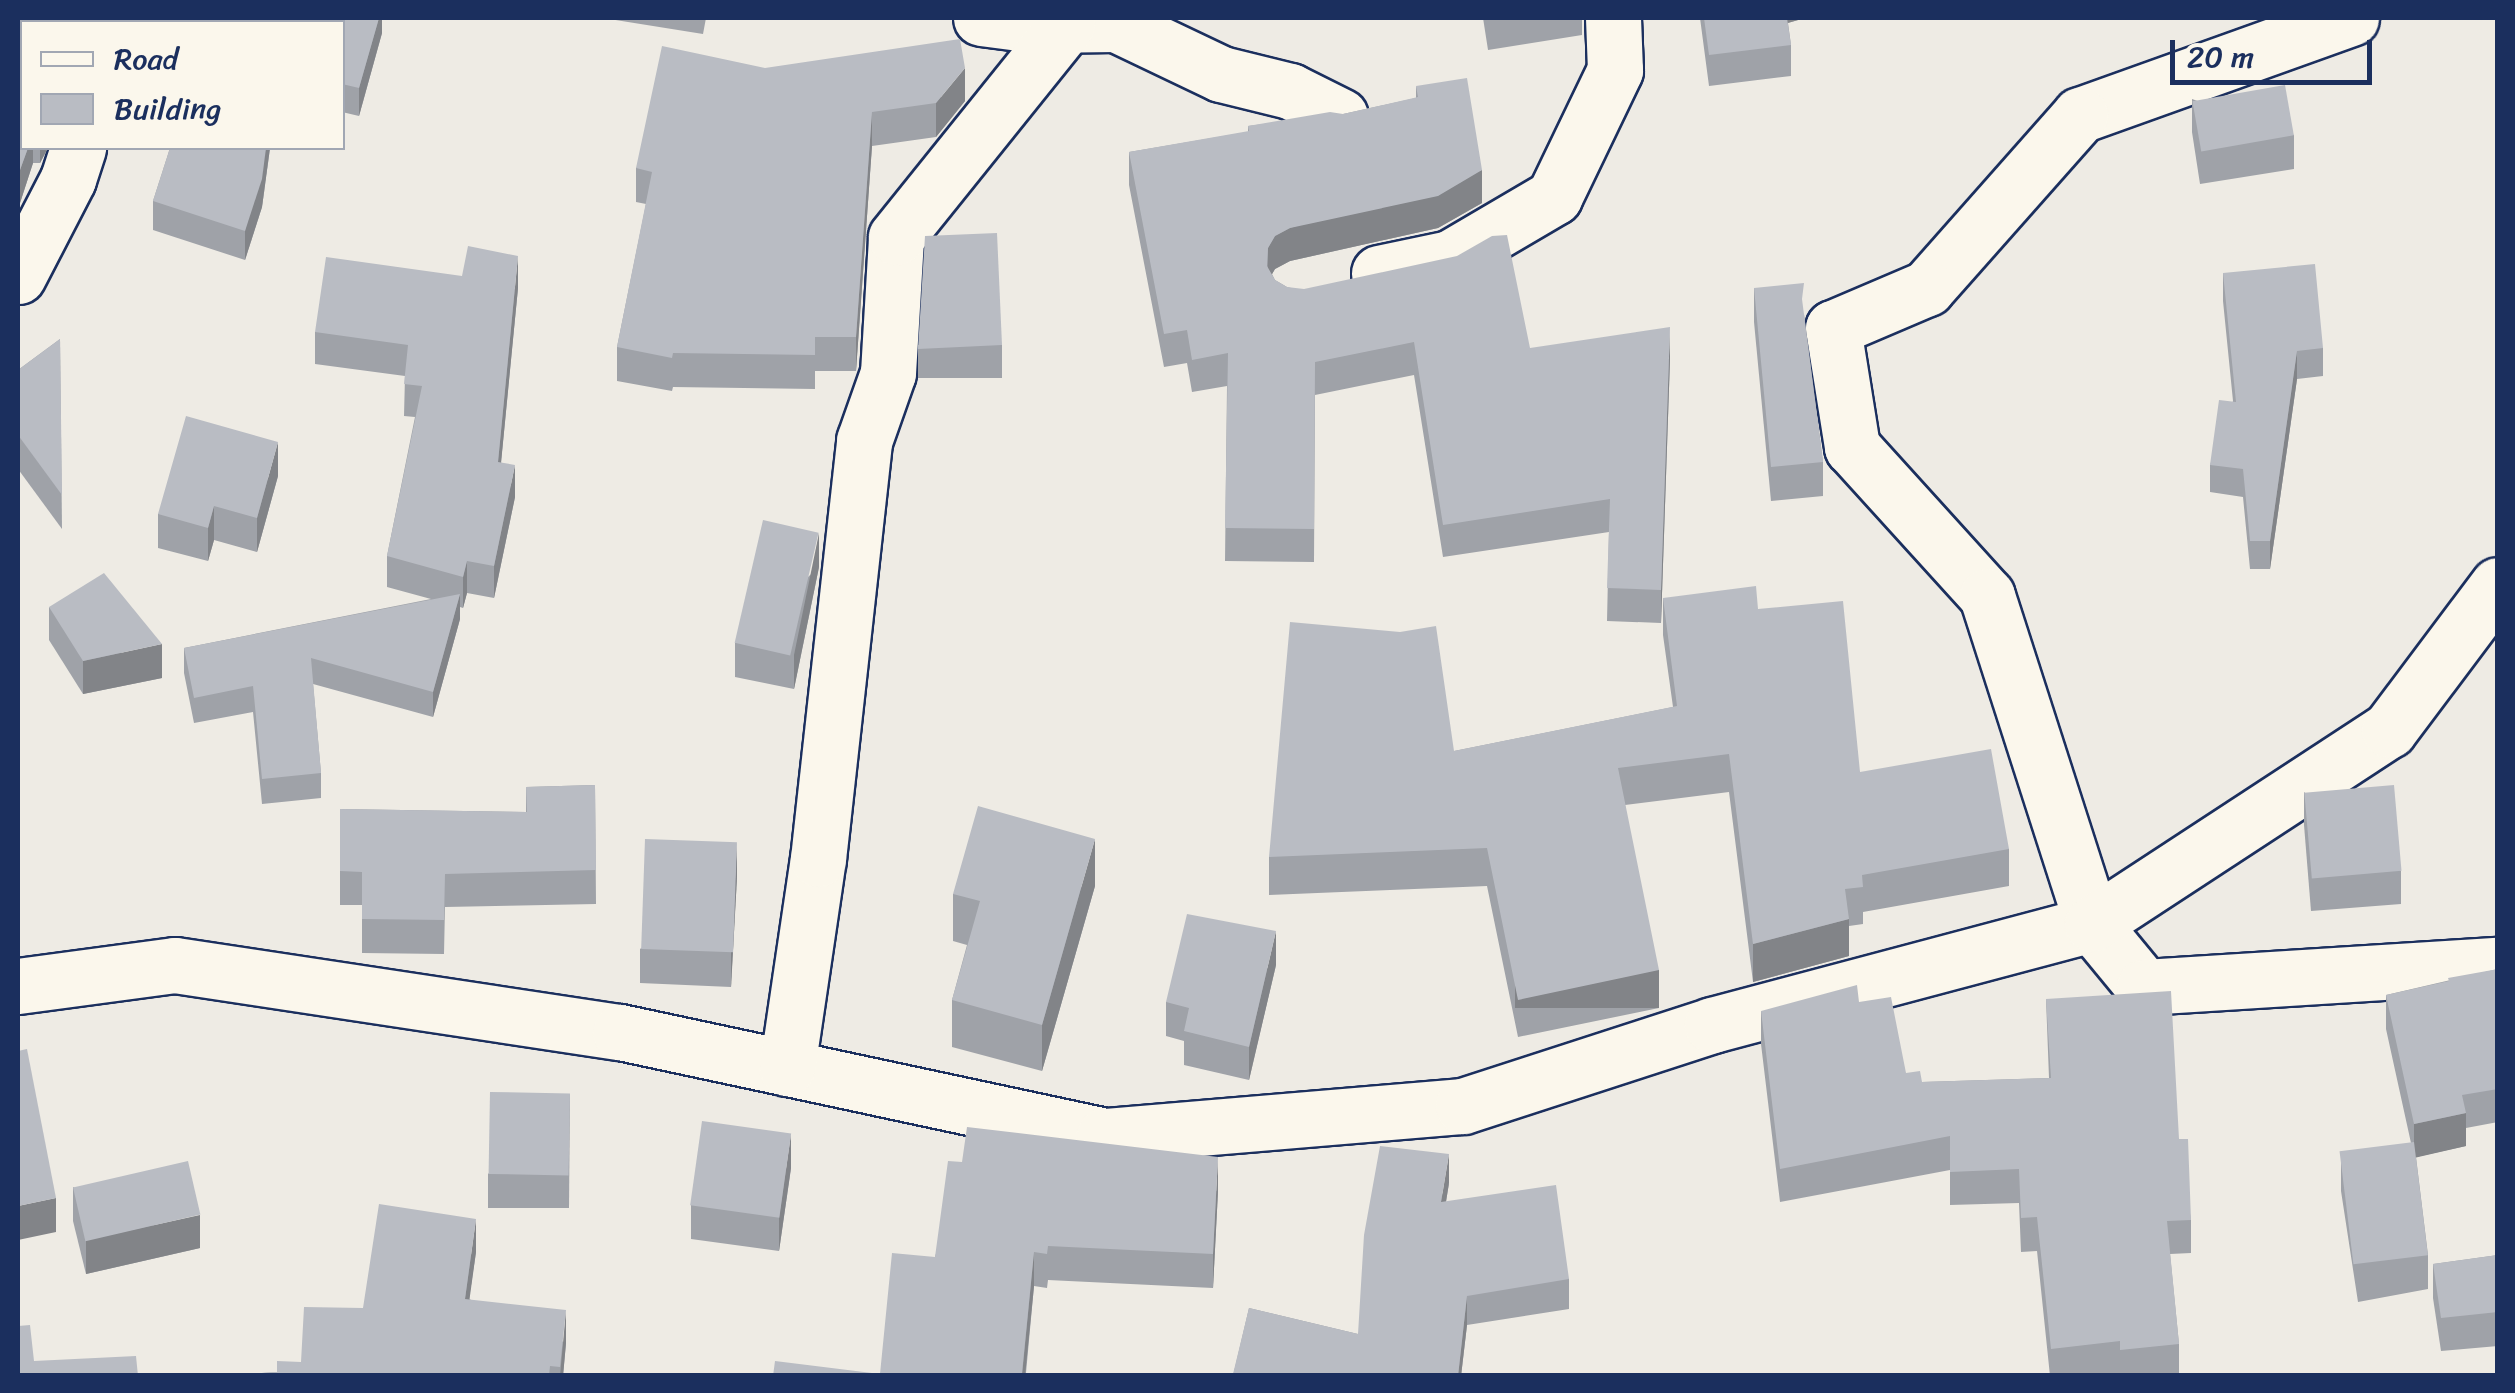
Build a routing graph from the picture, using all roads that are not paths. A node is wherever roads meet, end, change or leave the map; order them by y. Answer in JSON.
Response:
{"nodes":[{"id":1,"x":981,"y":18,"type":"edge"},
{"id":2,"x":1613,"y":18,"type":"edge"},
{"id":3,"x":2351,"y":18,"type":"edge"},
{"id":4,"x":1067,"y":24,"type":"junction"},
{"id":5,"x":1340,"y":116,"type":"edge"},
{"id":6,"x":77,"y":150,"type":"edge"},
{"id":7,"x":18,"y":276,"type":"edge"},
{"id":8,"x":1336,"y":283,"type":"edge"},
{"id":9,"x":2498,"y":584,"type":"edge"},
{"id":10,"x":2092,"y":924,"type":"junction"},
{"id":11,"x":2498,"y":965,"type":"edge"},
{"id":12,"x":18,"y":986,"type":"edge"},
{"id":13,"x":787,"y":1068,"type":"junction"}],
"edges":[{"from":1,"to":4,"type":"street"},
{"from":2,"to":8,"type":"street"},
{"from":3,"to":10,"type":"street"},
{"from":4,"to":5,"type":"street"},
{"from":4,"to":13,"type":"street"},
{"from":6,"to":7,"type":"street"},
{"from":9,"to":10,"type":"street"},
{"from":10,"to":11,"type":"street"},
{"from":10,"to":13,"type":"street"},
{"from":12,"to":13,"type":"street"}]}
